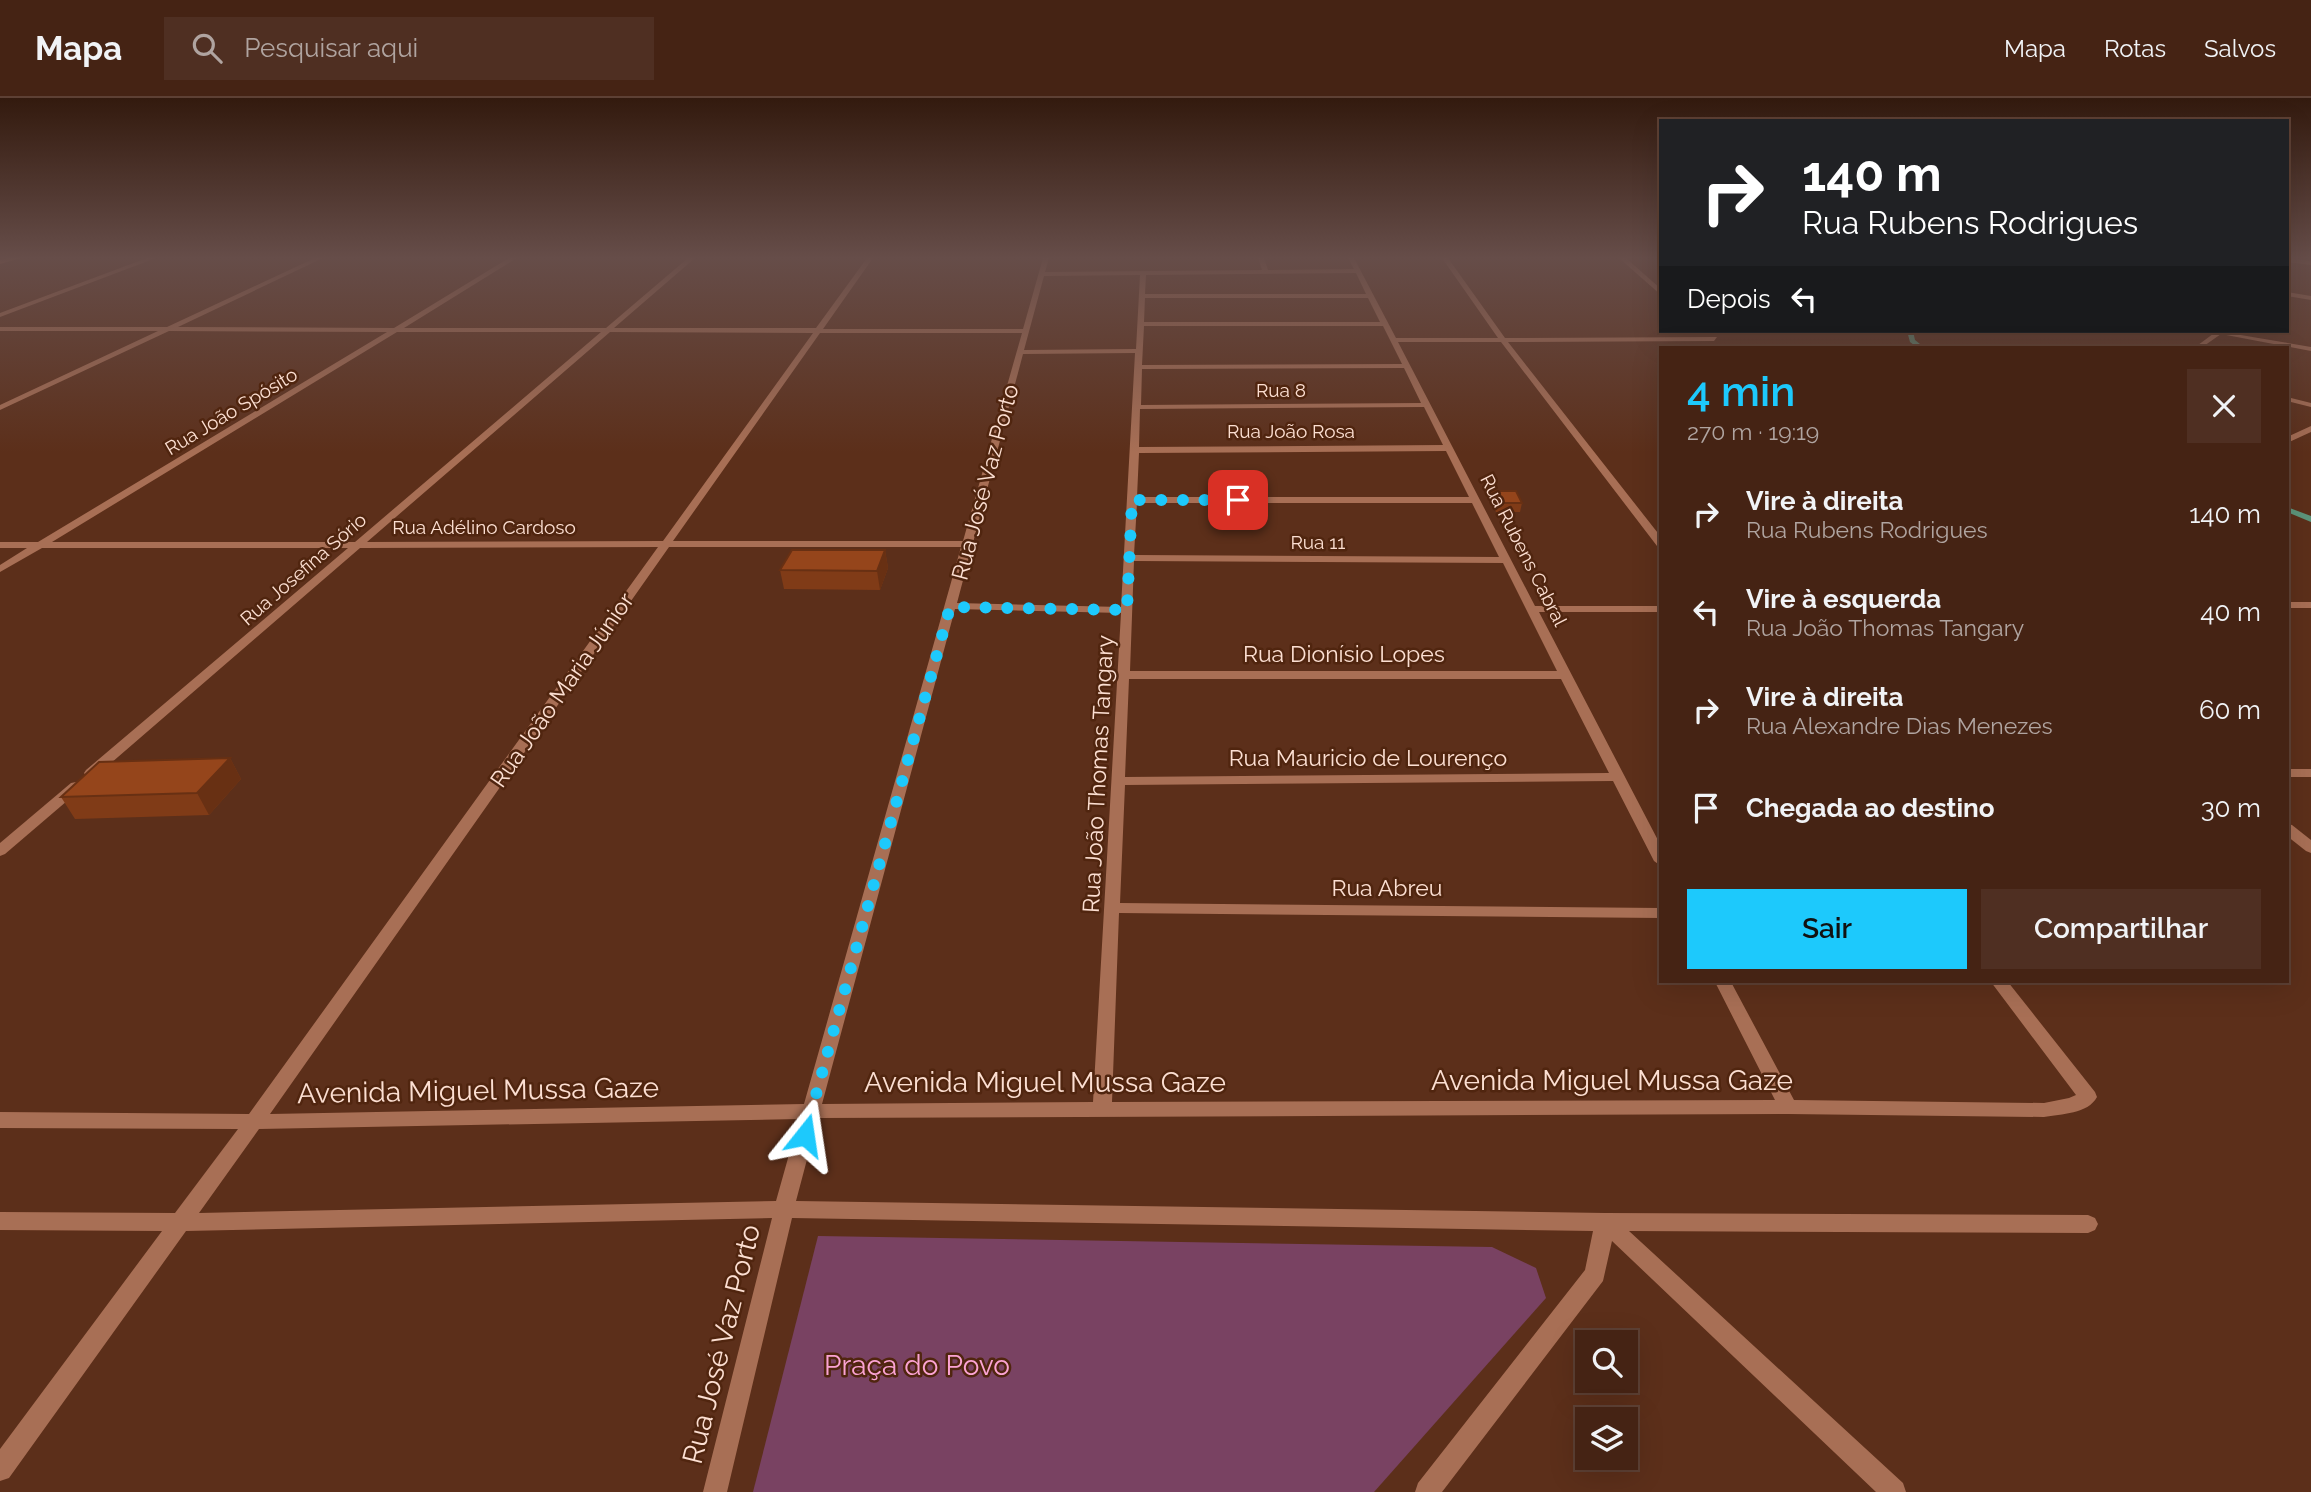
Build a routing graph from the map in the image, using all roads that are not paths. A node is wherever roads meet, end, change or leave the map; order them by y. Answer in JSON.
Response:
{"nodes":[{"id":1,"x":182,"y":323,"type":"edge"},
{"id":2,"x":406,"y":323,"type":"edge"},
{"id":3,"x":617,"y":323,"type":"edge"},
{"id":4,"x":824,"y":323,"type":"edge"},
{"id":5,"x":1028,"y":323,"type":"edge"},
{"id":6,"x":1491,"y":323,"type":"edge"},
{"id":7,"x":1140,"y":324,"type":"joint"},
{"id":8,"x":1385,"y":324,"type":"joint"},
{"id":9,"x":0,"y":329,"type":"edge"},
{"id":10,"x":169,"y":329,"type":"junction"},
{"id":11,"x":396,"y":329,"type":"junction"},
{"id":12,"x":609,"y":330,"type":"junction"},
{"id":13,"x":819,"y":330,"type":"junction"},
{"id":14,"x":1026,"y":331,"type":"junction"},
{"id":15,"x":1707,"y":333,"type":"edge"},
{"id":16,"x":2217,"y":333,"type":"edge"},
{"id":17,"x":2230,"y":333,"type":"edge"},
{"id":18,"x":2268,"y":333,"type":"edge"},
{"id":19,"x":1393,"y":340,"type":"junction"},
{"id":20,"x":1503,"y":340,"type":"junction"},
{"id":21,"x":2311,"y":340,"type":"edge"},
{"id":22,"x":2200,"y":346,"type":"edge"},
{"id":23,"x":2311,"y":349,"type":"edge"},
{"id":24,"x":1020,"y":352,"type":"junction"},
{"id":25,"x":1139,"y":352,"type":"junction"},
{"id":26,"x":1406,"y":366,"type":"junction"},
{"id":27,"x":1138,"y":367,"type":"junction"},
{"id":28,"x":2289,"y":400,"type":"edge"},
{"id":29,"x":1426,"y":405,"type":"junction"},
{"id":30,"x":2311,"y":405,"type":"edge"},
{"id":31,"x":1136,"y":407,"type":"junction"},
{"id":32,"x":0,"y":408,"type":"edge"},
{"id":33,"x":2311,"y":429,"type":"edge"},
{"id":34,"x":2289,"y":439,"type":"edge"},
{"id":35,"x":1448,"y":447,"type":"junction"},
{"id":36,"x":1134,"y":450,"type":"junction"},
{"id":37,"x":1132,"y":500,"type":"junction"},
{"id":38,"x":1475,"y":500,"type":"junction"},
{"id":39,"x":1659,"y":541,"type":"edge"},
{"id":40,"x":358,"y":544,"type":"junction"},
{"id":41,"x":666,"y":544,"type":"junction"},
{"id":42,"x":968,"y":544,"type":"junction"},
{"id":43,"x":0,"y":545,"type":"edge"},
{"id":44,"x":40,"y":545,"type":"junction"},
{"id":45,"x":1129,"y":558,"type":"junction"},
{"id":46,"x":1506,"y":560,"type":"junction"},
{"id":47,"x":0,"y":569,"type":"edge"},
{"id":48,"x":2289,"y":605,"type":"edge"},
{"id":49,"x":2311,"y":605,"type":"edge"},
{"id":50,"x":950,"y":607,"type":"junction"},
{"id":51,"x":1531,"y":609,"type":"junction"},
{"id":52,"x":1659,"y":609,"type":"edge"},
{"id":53,"x":1127,"y":610,"type":"junction"},
{"id":54,"x":1123,"y":675,"type":"junction"},
{"id":55,"x":1565,"y":676,"type":"junction"},
{"id":56,"x":2289,"y":773,"type":"edge"},
{"id":57,"x":2311,"y":773,"type":"edge"},
{"id":58,"x":1618,"y":777,"type":"junction"},
{"id":59,"x":1118,"y":781,"type":"junction"},
{"id":60,"x":2289,"y":830,"type":"edge"},
{"id":61,"x":2311,"y":848,"type":"edge"},
{"id":62,"x":0,"y":851,"type":"edge"},
{"id":63,"x":1659,"y":857,"type":"edge"},
{"id":64,"x":1112,"y":908,"type":"junction"},
{"id":65,"x":1659,"y":913,"type":"edge"},
{"id":66,"x":1724,"y":983,"type":"edge"},
{"id":67,"x":2000,"y":983,"type":"edge"},
{"id":68,"x":1788,"y":1107,"type":"junction"},
{"id":69,"x":1102,"y":1110,"type":"junction"},
{"id":70,"x":811,"y":1111,"type":"junction"},
{"id":71,"x":0,"y":1119,"type":"edge"},
{"id":72,"x":254,"y":1122,"type":"junction"},
{"id":73,"x":784,"y":1209,"type":"junction"},
{"id":74,"x":0,"y":1221,"type":"edge"},
{"id":75,"x":180,"y":1222,"type":"junction"},
{"id":76,"x":1605,"y":1222,"type":"junction"},
{"id":77,"x":2088,"y":1224,"type":"dead end"},
{"id":78,"x":0,"y":1469,"type":"edge"},
{"id":79,"x":715,"y":1492,"type":"edge"},
{"id":80,"x":1427,"y":1492,"type":"edge"},
{"id":81,"x":1895,"y":1492,"type":"edge"}],
"edges":[{"from":1,"to":10,"type":"street"},
{"from":2,"to":11,"type":"street","name":"Rua João Spósito"},
{"from":3,"to":12,"type":"street","name":"Rua Josefina Sório"},
{"from":4,"to":13,"type":"street","name":"Rua João Maria Júnior"},
{"from":5,"to":14,"type":"street","name":"Rua José Vaz Porto"},
{"from":6,"to":20,"type":"street"},
{"from":7,"to":8,"type":"street"},
{"from":7,"to":25,"type":"street","name":"Rua João Thomas Tangary"},
{"from":8,"to":19,"type":"street","name":"Rua Rubens Cabral"},
{"from":9,"to":10,"type":"street"},
{"from":10,"to":11,"type":"street"},
{"from":10,"to":32,"type":"street"},
{"from":11,"to":12,"type":"street"},
{"from":11,"to":44,"type":"street","name":"Rua João Spósito"},
{"from":12,"to":13,"type":"street"},
{"from":12,"to":40,"type":"street","name":"Rua Josefina Sório"},
{"from":13,"to":14,"type":"street"},
{"from":13,"to":41,"type":"street","name":"Rua João Maria Júnior"},
{"from":14,"to":24,"type":"street","name":"Rua José Vaz Porto"},
{"from":15,"to":20,"type":"street"},
{"from":16,"to":22,"type":"street"},
{"from":17,"to":23,"type":"street"},
{"from":18,"to":21,"type":"street"},
{"from":19,"to":20,"type":"street"},
{"from":19,"to":26,"type":"street","name":"Rua Rubens Cabral"},
{"from":20,"to":39,"type":"street"},
{"from":24,"to":25,"type":"street"},
{"from":24,"to":42,"type":"street","name":"Rua José Vaz Porto"},
{"from":25,"to":27,"type":"street","name":"Rua João Thomas Tangary"},
{"from":26,"to":27,"type":"street"},
{"from":26,"to":29,"type":"street","name":"Rua Rubens Cabral"},
{"from":27,"to":31,"type":"street","name":"Rua João Thomas Tangary"},
{"from":28,"to":30,"type":"street"},
{"from":29,"to":31,"type":"street","name":"Rua 8"},
{"from":29,"to":35,"type":"street","name":"Rua Rubens Cabral"},
{"from":31,"to":36,"type":"street","name":"Rua João Thomas Tangary"},
{"from":33,"to":34,"type":"street"},
{"from":35,"to":36,"type":"street","name":"Rua João Rosa"},
{"from":35,"to":38,"type":"street","name":"Rua Rubens Cabral"},
{"from":36,"to":37,"type":"street","name":"Rua João Thomas Tangary"},
{"from":37,"to":38,"type":"street"},
{"from":37,"to":45,"type":"street","name":"Rua João Thomas Tangary"},
{"from":38,"to":46,"type":"street","name":"Rua Rubens Cabral"},
{"from":40,"to":41,"type":"street","name":"Rua Adélino Cardoso"},
{"from":40,"to":44,"type":"street","name":"Rua Adélino Cardoso"},
{"from":40,"to":62,"type":"street","name":"Rua Josefina Sório"},
{"from":41,"to":42,"type":"street","name":"Rua Adélino Cardoso"},
{"from":41,"to":72,"type":"street","name":"Rua João Maria Júnior"},
{"from":42,"to":50,"type":"street","name":"Rua José Vaz Porto"},
{"from":43,"to":44,"type":"street","name":"Rua Adélino Cardoso"},
{"from":44,"to":47,"type":"street","name":"Rua João Spósito"},
{"from":45,"to":46,"type":"street","name":"Rua 11"},
{"from":45,"to":53,"type":"street","name":"Rua João Thomas Tangary"},
{"from":46,"to":51,"type":"street","name":"Rua Rubens Cabral"},
{"from":48,"to":49,"type":"street"},
{"from":50,"to":53,"type":"street"},
{"from":50,"to":70,"type":"street","name":"Rua José Vaz Porto"},
{"from":51,"to":52,"type":"street"},
{"from":51,"to":55,"type":"street","name":"Rua Rubens Cabral"},
{"from":53,"to":54,"type":"street","name":"Rua João Thomas Tangary"},
{"from":54,"to":55,"type":"street","name":"Rua Dionísio Lopes"},
{"from":54,"to":59,"type":"street","name":"Rua João Thomas Tangary"},
{"from":55,"to":58,"type":"street","name":"Rua Rubens Cabral"},
{"from":56,"to":57,"type":"street"},
{"from":58,"to":59,"type":"street","name":"Rua Mauricio de Lourenço"},
{"from":58,"to":63,"type":"street","name":"Rua Rubens Cabral"},
{"from":59,"to":64,"type":"street","name":"Rua João Thomas Tangary"},
{"from":60,"to":61,"type":"street"},
{"from":64,"to":65,"type":"street","name":"Rua Abreu"},
{"from":64,"to":69,"type":"street","name":"Rua João Thomas Tangary"},
{"from":66,"to":68,"type":"street"},
{"from":67,"to":68,"type":"street","name":"Avenida Miguel Mussa Gaze"},
{"from":68,"to":69,"type":"street","name":"Avenida Miguel Mussa Gaze"},
{"from":69,"to":70,"type":"street","name":"Avenida Miguel Mussa Gaze"},
{"from":70,"to":72,"type":"street","name":"Avenida Miguel Mussa Gaze"},
{"from":70,"to":73,"type":"street","name":"Rua José Vaz Porto"},
{"from":71,"to":72,"type":"street","name":"Avenida Miguel Mussa Gaze"},
{"from":72,"to":75,"type":"street","name":"Rua João Maria Júnior"},
{"from":73,"to":75,"type":"street"},
{"from":73,"to":76,"type":"street"},
{"from":73,"to":79,"type":"street","name":"Rua José Vaz Porto"},
{"from":74,"to":75,"type":"street"},
{"from":75,"to":78,"type":"street"},
{"from":76,"to":77,"type":"street"},
{"from":76,"to":80,"type":"street"},
{"from":76,"to":81,"type":"street"}]}
